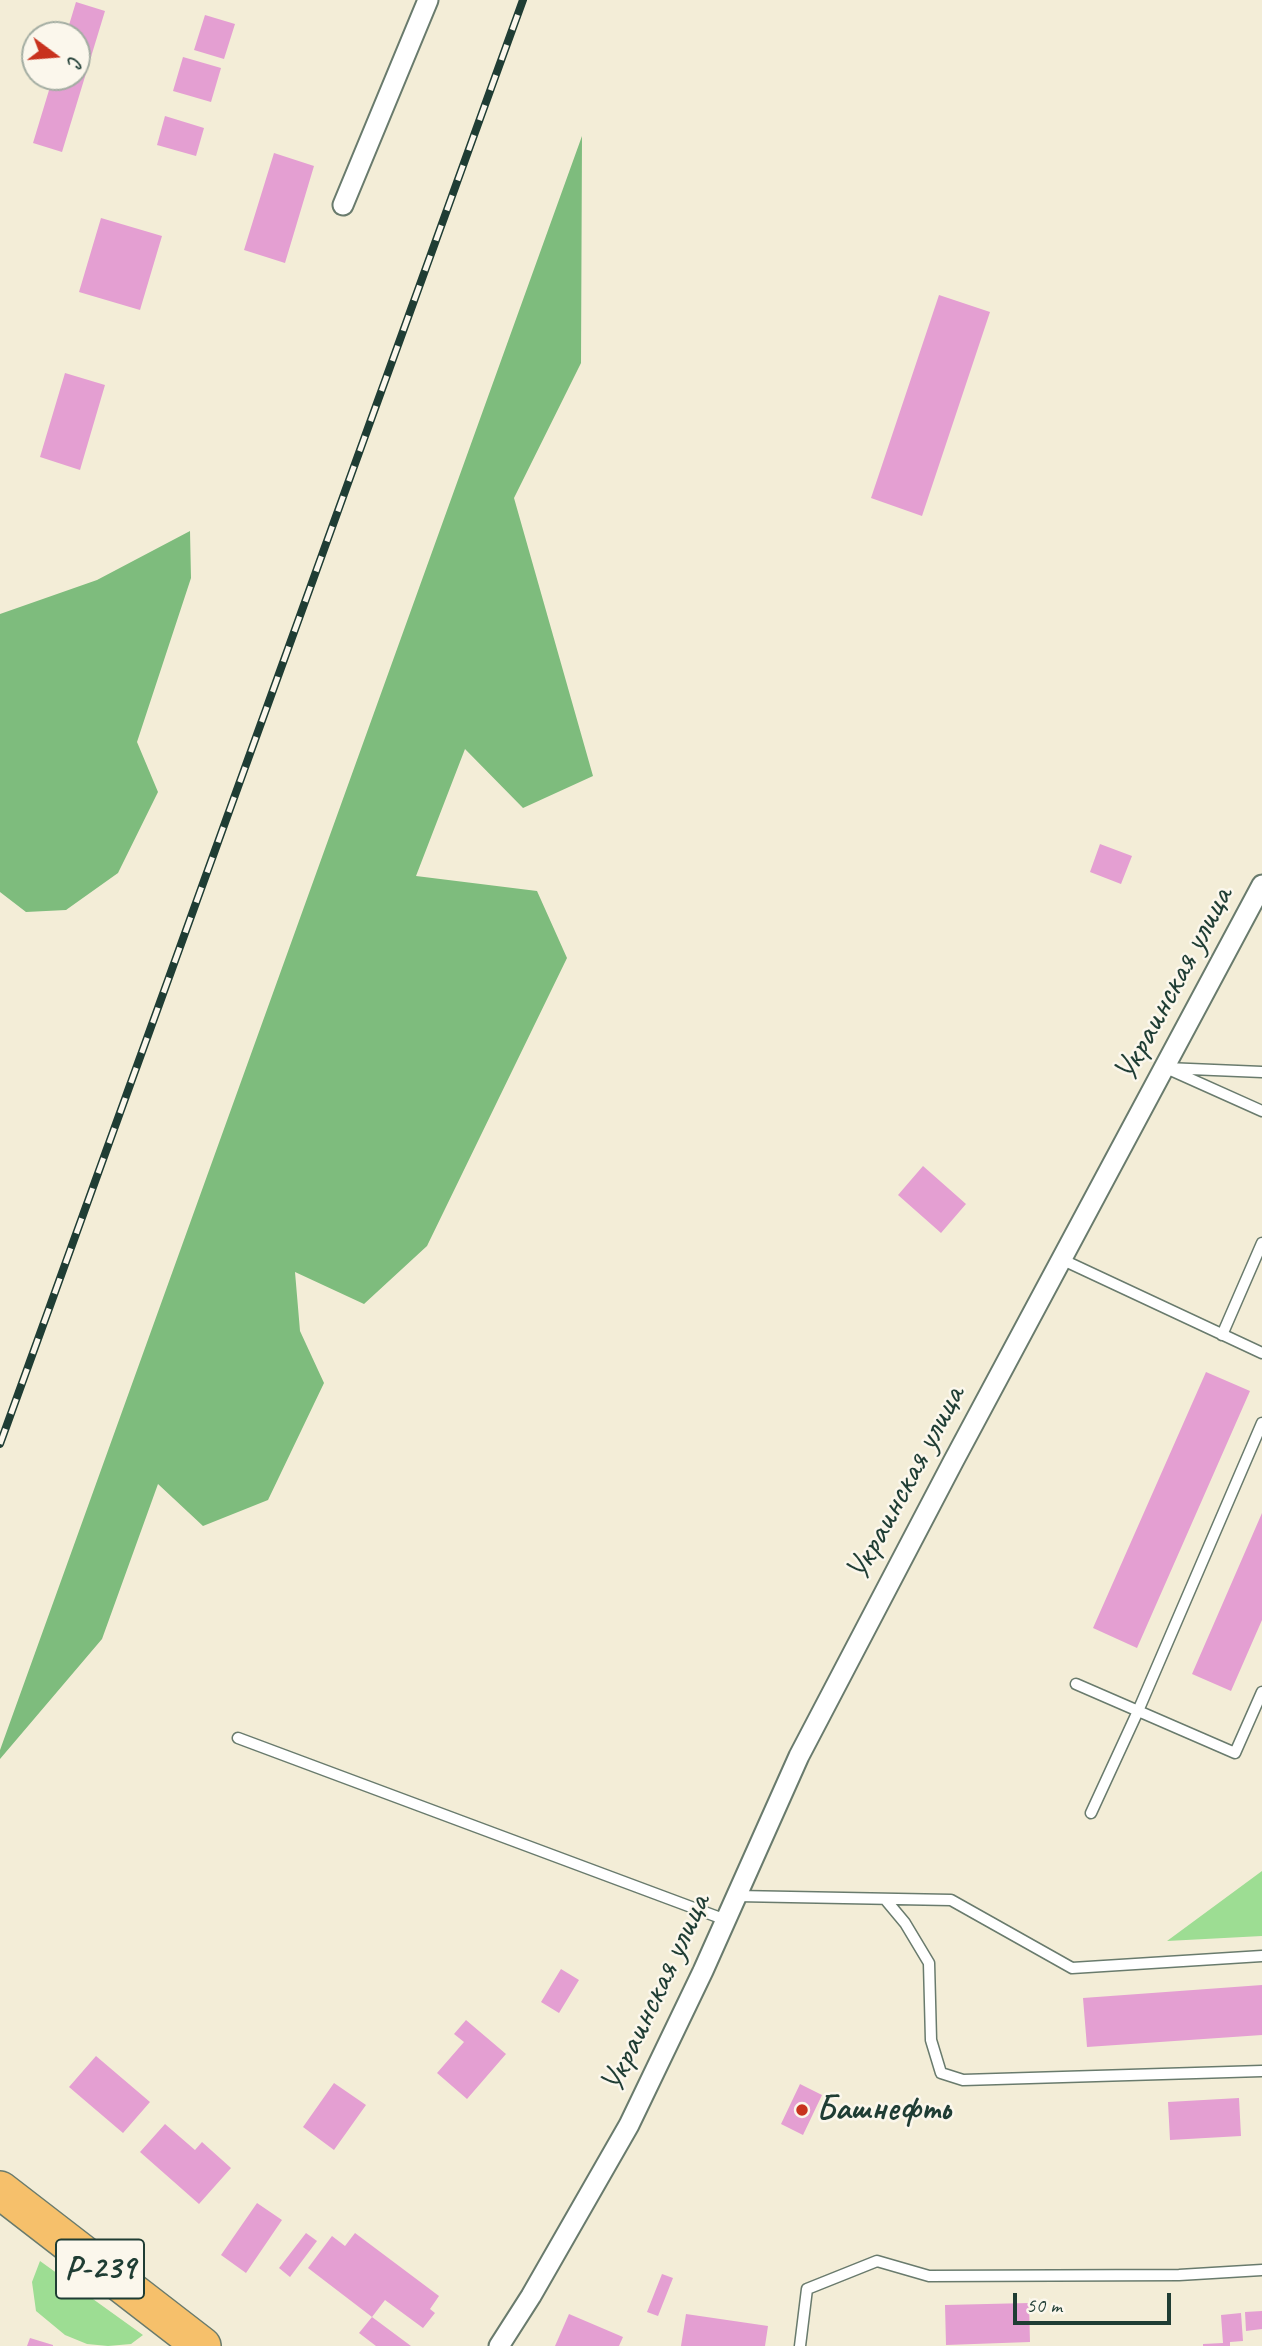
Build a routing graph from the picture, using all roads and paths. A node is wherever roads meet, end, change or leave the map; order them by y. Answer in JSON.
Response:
{"nodes":[{"id":1,"x":428,"y":0,"type":"edge"},
{"id":2,"x":343,"y":205,"type":"dead end"},
{"id":3,"x":1262,"y":885,"type":"edge"},
{"id":4,"x":1166,"y":1068,"type":"junction"},
{"id":5,"x":1262,"y":1072,"type":"edge"},
{"id":6,"x":1262,"y":1111,"type":"edge"},
{"id":7,"x":1262,"y":1243,"type":"edge"},
{"id":8,"x":1063,"y":1260,"type":"junction"},
{"id":9,"x":1222,"y":1335,"type":"junction"},
{"id":10,"x":1262,"y":1353,"type":"edge"},
{"id":11,"x":1262,"y":1423,"type":"edge"},
{"id":12,"x":1076,"y":1684,"type":"dead end"},
{"id":13,"x":1262,"y":1692,"type":"edge"},
{"id":14,"x":1138,"y":1710,"type":"junction"},
{"id":15,"x":238,"y":1738,"type":"dead end"},
{"id":16,"x":1091,"y":1813,"type":"dead end"},
{"id":17,"x":737,"y":1896,"type":"junction"},
{"id":18,"x":885,"y":1899,"type":"junction"},
{"id":19,"x":726,"y":1920,"type":"junction"},
{"id":20,"x":1262,"y":1956,"type":"edge"},
{"id":21,"x":1262,"y":2071,"type":"edge"},
{"id":22,"x":0,"y":2190,"type":"edge"},
{"id":23,"x":1262,"y":2270,"type":"edge"},
{"id":24,"x":202,"y":2346,"type":"edge"},
{"id":25,"x":499,"y":2346,"type":"edge"},
{"id":26,"x":800,"y":2346,"type":"edge"}],
"edges":[{"from":1,"to":2,"type":"street"},
{"from":3,"to":4,"type":"street","name":"Украинская улица"},
{"from":4,"to":5,"type":"lane"},
{"from":4,"to":6,"type":"lane"},
{"from":4,"to":8,"type":"street","name":"Украинская улица"},
{"from":7,"to":9,"type":"lane"},
{"from":8,"to":9,"type":"lane"},
{"from":8,"to":17,"type":"street","name":"Украинская улица"},
{"from":9,"to":10,"type":"lane"},
{"from":11,"to":14,"type":"lane"},
{"from":12,"to":14,"type":"lane"},
{"from":13,"to":14,"type":"lane"},
{"from":14,"to":16,"type":"lane"},
{"from":15,"to":19,"type":"lane"},
{"from":17,"to":18,"type":"lane"},
{"from":17,"to":19,"type":"street","name":"Украинская улица"},
{"from":18,"to":20,"type":"lane"},
{"from":18,"to":21,"type":"lane"},
{"from":19,"to":25,"type":"street","name":"Украинская улица"},
{"from":22,"to":24,"type":"highway","number":"Р-239"},
{"from":23,"to":26,"type":"lane"}]}
